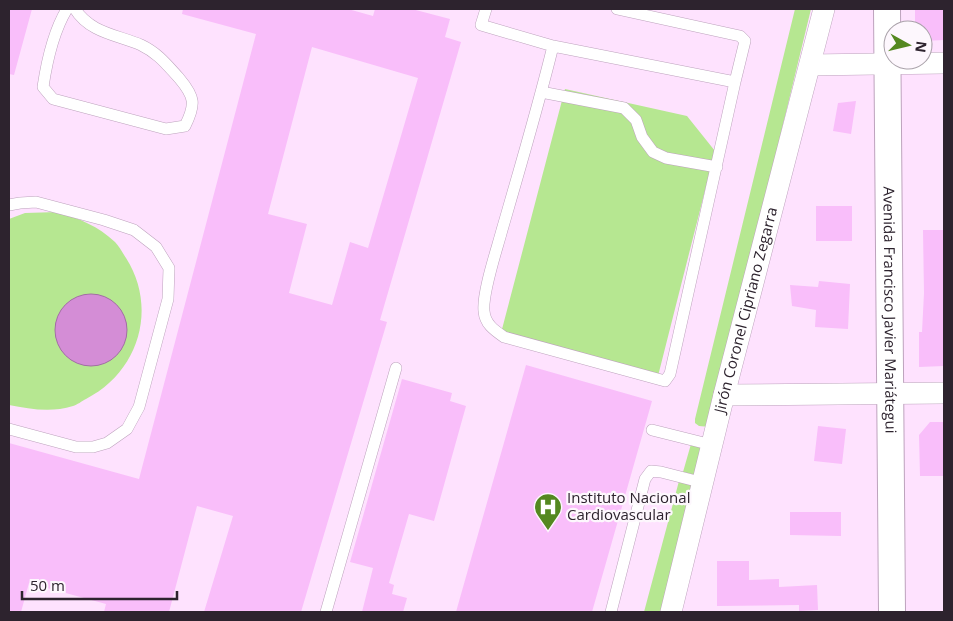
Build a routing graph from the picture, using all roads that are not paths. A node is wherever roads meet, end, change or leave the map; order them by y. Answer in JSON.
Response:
{"nodes":[{"id":1,"x":67,"y":9,"type":"edge"},
{"id":2,"x":75,"y":9,"type":"edge"},
{"id":3,"x":486,"y":9,"type":"edge"},
{"id":4,"x":824,"y":9,"type":"edge"},
{"id":5,"x":624,"y":10,"type":"edge"},
{"id":6,"x":553,"y":46,"type":"junction"},
{"id":7,"x":883,"y":64,"type":"edge"},
{"id":8,"x":810,"y":65,"type":"junction"},
{"id":9,"x":887,"y":70,"type":"edge"},
{"id":10,"x":735,"y":82,"type":"junction"},
{"id":11,"x":541,"y":92,"type":"junction"},
{"id":12,"x":717,"y":167,"type":"junction"},
{"id":13,"x":9,"y":205,"type":"edge"},
{"id":14,"x":396,"y":368,"type":"dead end"},
{"id":15,"x":944,"y":393,"type":"edge"},
{"id":16,"x":890,"y":394,"type":"junction"},
{"id":17,"x":724,"y":395,"type":"junction"},
{"id":18,"x":9,"y":429,"type":"edge"},
{"id":19,"x":652,"y":430,"type":"dead end"},
{"id":20,"x":712,"y":445,"type":"junction"},
{"id":21,"x":704,"y":482,"type":"junction"},
{"id":22,"x":326,"y":612,"type":"edge"},
{"id":23,"x":611,"y":612,"type":"edge"},
{"id":24,"x":671,"y":612,"type":"edge"},
{"id":25,"x":892,"y":612,"type":"edge"}],
"edges":[{"from":1,"to":2,"type":"lane"},
{"from":3,"to":6,"type":"lane"},
{"from":4,"to":8,"type":"street","name":"Jirón Coronel Cipriano Zegarra"},
{"from":5,"to":10,"type":"lane"},
{"from":6,"to":10,"type":"lane"},
{"from":6,"to":11,"type":"lane"},
{"from":7,"to":8,"type":"street"},
{"from":8,"to":17,"type":"street","name":"Jirón Coronel Cipriano Zegarra"},
{"from":9,"to":16,"type":"street","name":"Avenida Francisco Javier Mariátegui"},
{"from":10,"to":12,"type":"lane"},
{"from":11,"to":12,"type":"lane"},
{"from":11,"to":12,"type":"lane"},
{"from":13,"to":18,"type":"lane"},
{"from":14,"to":22,"type":"lane"},
{"from":15,"to":16,"type":"street"},
{"from":16,"to":17,"type":"street"},
{"from":16,"to":25,"type":"street","name":"Avenida Francisco Javier Mariátegui"},
{"from":17,"to":20,"type":"street","name":"Jirón Coronel Cipriano Zegarra"},
{"from":19,"to":20,"type":"lane"},
{"from":20,"to":21,"type":"street","name":"Jirón Coronel Cipriano Zegarra"},
{"from":21,"to":23,"type":"lane"},
{"from":21,"to":24,"type":"street","name":"Jirón Coronel Cipriano Zegarra"}]}
